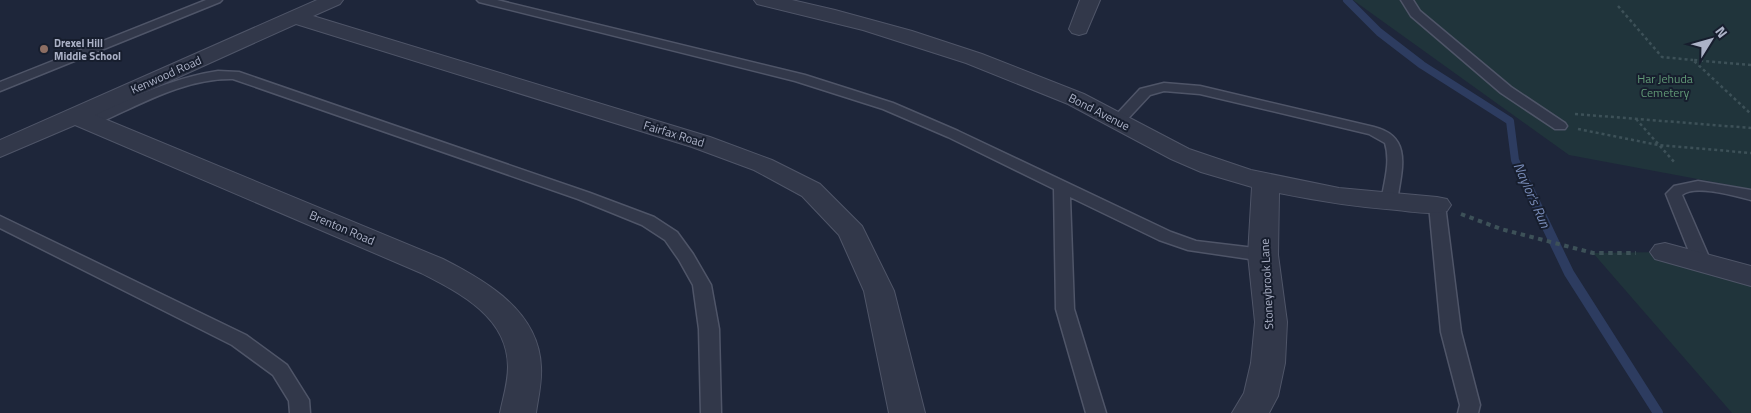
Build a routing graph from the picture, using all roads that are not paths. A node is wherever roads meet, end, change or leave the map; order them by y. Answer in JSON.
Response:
{"nodes":[{"id":1,"x":216,"y":0,"type":"edge"},
{"id":2,"x":333,"y":0,"type":"edge"},
{"id":3,"x":483,"y":0,"type":"edge"},
{"id":4,"x":764,"y":0,"type":"edge"},
{"id":5,"x":1090,"y":0,"type":"edge"},
{"id":6,"x":1407,"y":0,"type":"edge"},
{"id":7,"x":294,"y":17,"type":"junction"},
{"id":8,"x":1079,"y":30,"type":"dead end"},
{"id":9,"x":0,"y":87,"type":"edge"},
{"id":10,"x":82,"y":119,"type":"junction"},
{"id":11,"x":1118,"y":121,"type":"junction"},
{"id":12,"x":1560,"y":126,"type":"road end"},
{"id":13,"x":0,"y":149,"type":"edge"},
{"id":14,"x":1266,"y":182,"type":"junction"},
{"id":15,"x":1062,"y":187,"type":"junction"},
{"id":16,"x":1751,"y":195,"type":"edge"},
{"id":17,"x":1389,"y":202,"type":"junction"},
{"id":18,"x":1437,"y":204,"type":"joint"},
{"id":19,"x":0,"y":221,"type":"edge"},
{"id":20,"x":1666,"y":252,"type":"road end"},
{"id":21,"x":1263,"y":255,"type":"junction"},
{"id":22,"x":1703,"y":264,"type":"junction"},
{"id":23,"x":1751,"y":276,"type":"edge"},
{"id":24,"x":300,"y":413,"type":"edge"},
{"id":25,"x":518,"y":413,"type":"edge"},
{"id":26,"x":711,"y":413,"type":"edge"},
{"id":27,"x":907,"y":413,"type":"edge"},
{"id":28,"x":1096,"y":413,"type":"edge"},
{"id":29,"x":1250,"y":413,"type":"edge"},
{"id":30,"x":1468,"y":413,"type":"edge"}],
"edges":[{"from":1,"to":9,"type":"lane"},
{"from":2,"to":7,"type":"street","name":"Kenwood Road"},
{"from":3,"to":15,"type":"lane"},
{"from":4,"to":11,"type":"street","name":"Bond Avenue"},
{"from":5,"to":8,"type":"street"},
{"from":6,"to":12,"type":"lane"},
{"from":7,"to":10,"type":"street","name":"Kenwood Road"},
{"from":7,"to":27,"type":"street","name":"Fairfax Road"},
{"from":10,"to":13,"type":"street","name":"Kenwood Road"},
{"from":10,"to":25,"type":"street","name":"Brenton Road"},
{"from":10,"to":26,"type":"lane"},
{"from":11,"to":14,"type":"street","name":"Bond Avenue"},
{"from":11,"to":17,"type":"lane"},
{"from":14,"to":17,"type":"street","name":"Bond Avenue"},
{"from":14,"to":21,"type":"street","name":"Stoneybrook Lane"},
{"from":15,"to":21,"type":"lane"},
{"from":15,"to":28,"type":"lane"},
{"from":16,"to":22,"type":"lane"},
{"from":17,"to":18,"type":"street","name":"Bond Avenue"},
{"from":18,"to":30,"type":"lane"},
{"from":19,"to":24,"type":"lane"},
{"from":20,"to":22,"type":"street"},
{"from":21,"to":29,"type":"street","name":"Stoneybrook Lane"},
{"from":22,"to":23,"type":"street"}]}
